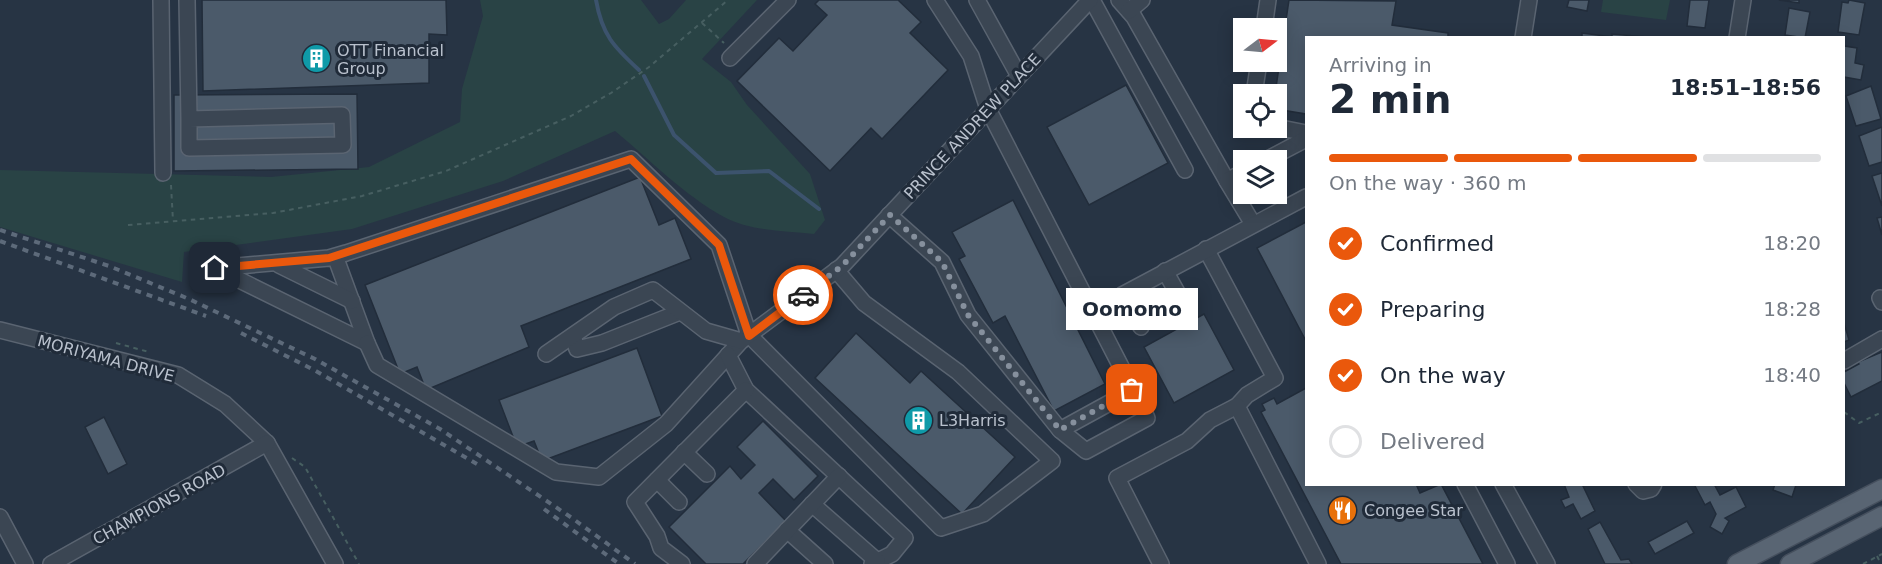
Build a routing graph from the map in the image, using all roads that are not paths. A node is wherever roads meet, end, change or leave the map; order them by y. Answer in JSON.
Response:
{"nodes":[{"id":1,"x":160,"y":0,"type":"edge"},
{"id":2,"x":187,"y":0,"type":"edge"},
{"id":3,"x":788,"y":0,"type":"edge"},
{"id":4,"x":935,"y":0,"type":"edge"},
{"id":5,"x":977,"y":0,"type":"edge"},
{"id":6,"x":1091,"y":0,"type":"edge"},
{"id":7,"x":1142,"y":0,"type":"edge"},
{"id":8,"x":1268,"y":0,"type":"edge"},
{"id":9,"x":1529,"y":0,"type":"edge"},
{"id":10,"x":1743,"y":0,"type":"edge"},
{"id":11,"x":1124,"y":6,"type":"edge"},
{"id":12,"x":1265,"y":18,"type":"edge"},
{"id":13,"x":1523,"y":36,"type":"edge"},
{"id":14,"x":1737,"y":36,"type":"edge"},
{"id":15,"x":732,"y":56,"type":"road end"},
{"id":16,"x":1019,"y":76,"type":"junction"},
{"id":17,"x":988,"y":109,"type":"junction"},
{"id":18,"x":189,"y":119,"type":"junction"},
{"id":19,"x":1287,"y":129,"type":"edge"},
{"id":20,"x":1305,"y":133,"type":"edge"},
{"id":21,"x":1305,"y":140,"type":"edge"},
{"id":22,"x":1285,"y":150,"type":"edge"},
{"id":23,"x":1185,"y":170,"type":"dead end"},
{"id":24,"x":163,"y":173,"type":"dead end"},
{"id":25,"x":1233,"y":178,"type":"edge"},
{"id":26,"x":1227,"y":181,"type":"junction"},
{"id":27,"x":1305,"y":197,"type":"edge"},
{"id":28,"x":890,"y":215,"type":"junction"},
{"id":29,"x":1253,"y":224,"type":"junction"},
{"id":30,"x":1206,"y":249,"type":"junction"},
{"id":31,"x":335,"y":256,"type":"junction"},
{"id":32,"x":279,"y":264,"type":"junction"},
{"id":33,"x":836,"y":270,"type":"junction"},
{"id":34,"x":1165,"y":272,"type":"junction"},
{"id":35,"x":352,"y":301,"type":"junction"},
{"id":36,"x":1183,"y":303,"type":"dead end"},
{"id":37,"x":680,"y":312,"type":"junction"},
{"id":38,"x":1141,"y":327,"type":"dead end"},
{"id":39,"x":0,"y":330,"type":"edge"},
{"id":40,"x":573,"y":336,"type":"junction"},
{"id":41,"x":745,"y":338,"type":"junction"},
{"id":42,"x":1882,"y":339,"type":"edge"},
{"id":43,"x":367,"y":343,"type":"junction"},
{"id":44,"x":546,"y":354,"type":"dead end"},
{"id":45,"x":728,"y":355,"type":"junction"},
{"id":46,"x":1845,"y":360,"type":"edge"},
{"id":47,"x":746,"y":390,"type":"junction"},
{"id":48,"x":1132,"y":390,"type":"junction"},
{"id":49,"x":1237,"y":406,"type":"junction"},
{"id":50,"x":1060,"y":430,"type":"junction"},
{"id":51,"x":267,"y":443,"type":"junction"},
{"id":52,"x":684,"y":452,"type":"junction"},
{"id":53,"x":707,"y":474,"type":"dead end"},
{"id":54,"x":839,"y":476,"type":"junction"},
{"id":55,"x":657,"y":480,"type":"junction"},
{"id":56,"x":1466,"y":486,"type":"edge"},
{"id":57,"x":1504,"y":486,"type":"edge"},
{"id":58,"x":1638,"y":486,"type":"edge"},
{"id":59,"x":1653,"y":486,"type":"edge"},
{"id":60,"x":1882,"y":489,"type":"edge"},
{"id":61,"x":679,"y":502,"type":"dead end"},
{"id":62,"x":812,"y":504,"type":"junction"},
{"id":63,"x":1882,"y":516,"type":"edge"},
{"id":64,"x":0,"y":517,"type":"edge"},
{"id":65,"x":787,"y":530,"type":"junction"},
{"id":66,"x":764,"y":561,"type":"edge"},
{"id":67,"x":874,"y":563,"type":"edge"},
{"id":68,"x":25,"y":564,"type":"edge"},
{"id":69,"x":51,"y":564,"type":"edge"},
{"id":70,"x":335,"y":564,"type":"edge"},
{"id":71,"x":682,"y":564,"type":"edge"},
{"id":72,"x":825,"y":564,"type":"edge"},
{"id":73,"x":1161,"y":564,"type":"edge"},
{"id":74,"x":1318,"y":564,"type":"edge"},
{"id":75,"x":1507,"y":564,"type":"edge"},
{"id":76,"x":1547,"y":564,"type":"edge"},
{"id":77,"x":1737,"y":564,"type":"edge"},
{"id":78,"x":1790,"y":564,"type":"edge"}],
"edges":[{"from":1,"to":24,"type":"street"},
{"from":2,"to":18,"type":"street"},
{"from":3,"to":15,"type":"street"},
{"from":4,"to":17,"type":"street"},
{"from":5,"to":16,"type":"street"},
{"from":6,"to":16,"type":"street","name":"PRINCE ANDREW PLACE"},
{"from":6,"to":23,"type":"street"},
{"from":7,"to":11,"type":"street"},
{"from":8,"to":12,"type":"street"},
{"from":9,"to":13,"type":"street"},
{"from":10,"to":14,"type":"street"},
{"from":11,"to":26,"type":"street"},
{"from":16,"to":17,"type":"street","name":"PRINCE ANDREW PLACE"},
{"from":17,"to":28,"type":"street","name":"PRINCE ANDREW PLACE"},
{"from":17,"to":48,"type":"street"},
{"from":18,"to":18,"type":"street"},
{"from":19,"to":20,"type":"street"},
{"from":21,"to":22,"type":"street"},
{"from":25,"to":26,"type":"street"},
{"from":26,"to":29,"type":"street"},
{"from":27,"to":29,"type":"street"},
{"from":28,"to":33,"type":"street","name":"PRINCE ANDREW PLACE"},
{"from":28,"to":50,"type":"street"},
{"from":29,"to":30,"type":"street"},
{"from":30,"to":34,"type":"street"},
{"from":30,"to":49,"type":"street"},
{"from":31,"to":32,"type":"street"},
{"from":31,"to":35,"type":"street","name":"PRINCE ANDREW PLACE"},
{"from":31,"to":41,"type":"street"},
{"from":32,"to":35,"type":"street"},
{"from":32,"to":43,"type":"street"},
{"from":33,"to":41,"type":"street","name":"PRINCE ANDREW PLACE"},
{"from":33,"to":41,"type":"street"},
{"from":34,"to":36,"type":"street"},
{"from":34,"to":38,"type":"street"},
{"from":35,"to":43,"type":"street","name":"PRINCE ANDREW PLACE"},
{"from":37,"to":40,"type":"street"},
{"from":37,"to":40,"type":"street"},
{"from":37,"to":41,"type":"street"},
{"from":39,"to":51,"type":"street","name":"MORIYAMA DRIVE"},
{"from":40,"to":44,"type":"street"},
{"from":41,"to":45,"type":"street","name":"PRINCE ANDREW PLACE"},
{"from":42,"to":46,"type":"street"},
{"from":43,"to":45,"type":"street","name":"PRINCE ANDREW PLACE"},
{"from":45,"to":47,"type":"street"},
{"from":47,"to":52,"type":"street"},
{"from":47,"to":54,"type":"street"},
{"from":48,"to":50,"type":"street"},
{"from":48,"to":50,"type":"street"},
{"from":49,"to":73,"type":"street"},
{"from":49,"to":74,"type":"street"},
{"from":51,"to":69,"type":"street","name":"CHAMPIONS ROAD"},
{"from":51,"to":70,"type":"street","name":"MORIYAMA DRIVE"},
{"from":52,"to":53,"type":"street"},
{"from":52,"to":55,"type":"street"},
{"from":54,"to":62,"type":"street"},
{"from":54,"to":67,"type":"street"},
{"from":55,"to":61,"type":"street"},
{"from":55,"to":71,"type":"street"},
{"from":56,"to":75,"type":"street"},
{"from":57,"to":76,"type":"street"},
{"from":58,"to":59,"type":"street"},
{"from":60,"to":77,"type":"main road"},
{"from":62,"to":65,"type":"street"},
{"from":62,"to":67,"type":"street"},
{"from":63,"to":78,"type":"main road"},
{"from":64,"to":68,"type":"street"},
{"from":65,"to":66,"type":"street"},
{"from":65,"to":72,"type":"street"}]}
